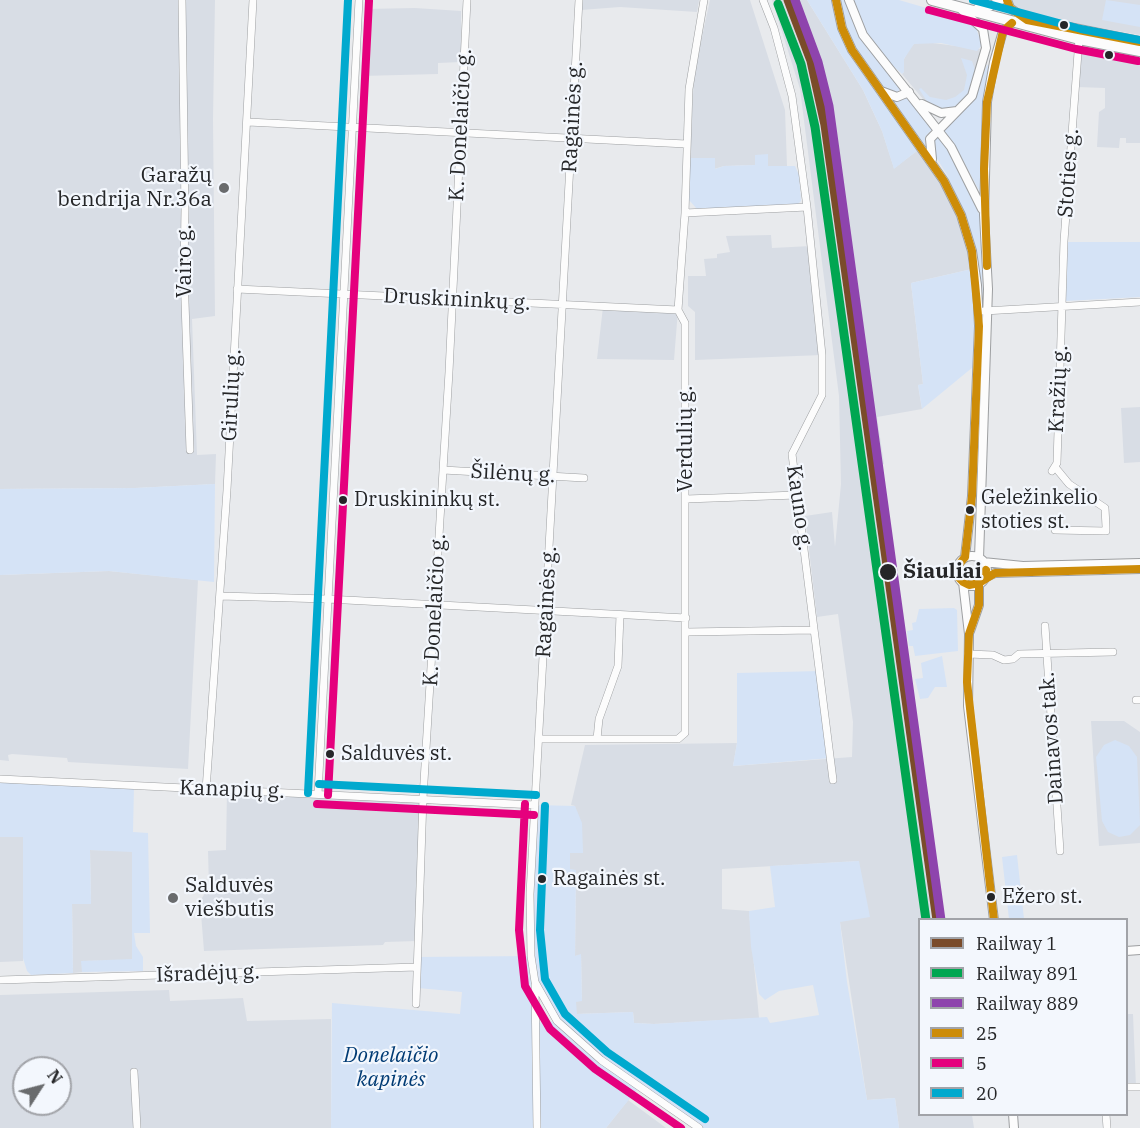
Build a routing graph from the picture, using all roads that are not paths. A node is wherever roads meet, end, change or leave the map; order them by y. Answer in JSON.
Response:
{"nodes":[{"id":1,"x":182,"y":0,"type":"edge"},
{"id":2,"x":253,"y":0,"type":"edge"},
{"id":3,"x":359,"y":0,"type":"edge"},
{"id":4,"x":467,"y":0,"type":"edge"},
{"id":5,"x":579,"y":0,"type":"edge"},
{"id":6,"x":704,"y":0,"type":"edge"},
{"id":7,"x":763,"y":0,"type":"edge"},
{"id":8,"x":836,"y":0,"type":"edge"},
{"id":9,"x":849,"y":0,"type":"edge"},
{"id":10,"x":932,"y":0,"type":"edge"},
{"id":11,"x":942,"y":0,"type":"edge"},
{"id":12,"x":1001,"y":0,"type":"edge"},
{"id":13,"x":1007,"y":0,"type":"edge"},
{"id":14,"x":978,"y":8,"type":"junction"},
{"id":15,"x":961,"y":9,"type":"junction"},
{"id":16,"x":1027,"y":20,"type":"junction"},
{"id":17,"x":1012,"y":23,"type":"junction"},
{"id":18,"x":1079,"y":39,"type":"junction"},
{"id":19,"x":1140,"y":42,"type":"edge"},
{"id":20,"x":1140,"y":51,"type":"edge"},
{"id":21,"x":983,"y":59,"type":"junction"},
{"id":22,"x":994,"y":62,"type":"junction"},
{"id":23,"x":878,"y":89,"type":"junction"},
{"id":24,"x":909,"y":92,"type":"junction"},
{"id":25,"x":916,"y":99,"type":"junction"},
{"id":26,"x":958,"y":111,"type":"junction"},
{"id":27,"x":248,"y":122,"type":"junction"},
{"id":28,"x":352,"y":128,"type":"junction"},
{"id":29,"x":938,"y":129,"type":"junction"},
{"id":30,"x":461,"y":131,"type":"junction"},
{"id":31,"x":571,"y":136,"type":"junction"},
{"id":32,"x":686,"y":144,"type":"junction"},
{"id":33,"x":934,"y":166,"type":"junction"},
{"id":34,"x":807,"y":207,"type":"junction"},
{"id":35,"x":685,"y":213,"type":"junction"},
{"id":36,"x":984,"y":215,"type":"junction"},
{"id":37,"x":237,"y":289,"type":"junction"},
{"id":38,"x":343,"y":295,"type":"junction"},
{"id":39,"x":453,"y":300,"type":"junction"},
{"id":40,"x":1140,"y":302,"type":"edge"},
{"id":41,"x":563,"y":306,"type":"junction"},
{"id":42,"x":1062,"y":306,"type":"junction"},
{"id":43,"x":678,"y":310,"type":"junction"},
{"id":44,"x":983,"y":311,"type":"junction"},
{"id":45,"x":190,"y":450,"type":"dead end"},
{"id":46,"x":442,"y":470,"type":"junction"},
{"id":47,"x":554,"y":476,"type":"junction"},
{"id":48,"x":584,"y":478,"type":"dead end"},
{"id":49,"x":797,"y":495,"type":"junction"},
{"id":50,"x":686,"y":499,"type":"junction"},
{"id":51,"x":1055,"y":531,"type":"dead end"},
{"id":52,"x":965,"y":557,"type":"junction"},
{"id":53,"x":981,"y":560,"type":"junction"},
{"id":54,"x":1140,"y":563,"type":"edge"},
{"id":55,"x":1140,"y":569,"type":"edge"},
{"id":56,"x":981,"y":581,"type":"junction"},
{"id":57,"x":963,"y":582,"type":"junction"},
{"id":58,"x":220,"y":596,"type":"junction"},
{"id":59,"x":327,"y":599,"type":"junction"},
{"id":60,"x":435,"y":605,"type":"junction"},
{"id":61,"x":547,"y":611,"type":"junction"},
{"id":62,"x":620,"y":615,"type":"junction"},
{"id":63,"x":686,"y":618,"type":"junction"},
{"id":64,"x":1045,"y":626,"type":"dead end"},
{"id":65,"x":814,"y":630,"type":"junction"},
{"id":66,"x":686,"y":632,"type":"junction"},
{"id":67,"x":969,"y":634,"type":"junction"},
{"id":68,"x":1113,"y":652,"type":"dead end"},
{"id":69,"x":1046,"y":653,"type":"junction"},
{"id":70,"x":968,"y":654,"type":"junction"},
{"id":71,"x":540,"y":739,"type":"junction"},
{"id":72,"x":597,"y":739,"type":"junction"},
{"id":73,"x":0,"y":779,"type":"edge"},
{"id":74,"x":832,"y":780,"type":"dead end"},
{"id":75,"x":206,"y":790,"type":"junction"},
{"id":76,"x":318,"y":794,"type":"junction"},
{"id":77,"x":423,"y":798,"type":"junction"},
{"id":78,"x":535,"y":805,"type":"junction"},
{"id":79,"x":1060,"y":851,"type":"dead end"},
{"id":80,"x":994,"y":918,"type":"edge"},
{"id":81,"x":417,"y":967,"type":"junction"},
{"id":82,"x":0,"y":980,"type":"edge"},
{"id":83,"x":535,"y":982,"type":"junction"},
{"id":84,"x":416,"y":1004,"type":"dead end"},
{"id":85,"x":134,"y":1072,"type":"dead end"},
{"id":86,"x":137,"y":1128,"type":"edge"},
{"id":87,"x":537,"y":1128,"type":"edge"},
{"id":88,"x":699,"y":1128,"type":"edge"}],
"edges":[{"from":1,"to":45,"type":"street","name":"Vairo g."},
{"from":2,"to":27,"type":"street","name":"Girulių g."},
{"from":3,"to":28,"type":"street"},
{"from":4,"to":30,"type":"street","name":"K. Donelaičio g."},
{"from":5,"to":31,"type":"street","name":"Ragainės g."},
{"from":6,"to":32,"type":"street","name":"Verdulių g."},
{"from":7,"to":34,"type":"street","name":"Kauno g."},
{"from":8,"to":23,"type":"main road"},
{"from":9,"to":24,"type":"main road"},
{"from":10,"to":15,"type":"highway"},
{"from":11,"to":14,"type":"highway"},
{"from":12,"to":14,"type":"main road"},
{"from":13,"to":16,"type":"main road"},
{"from":14,"to":16,"type":"highway"},
{"from":15,"to":17,"type":"highway"},
{"from":15,"to":21,"type":"main road"},
{"from":16,"to":19,"type":"highway"},
{"from":17,"to":18,"type":"highway"},
{"from":17,"to":22,"type":"main road"},
{"from":18,"to":20,"type":"highway"},
{"from":18,"to":42,"type":"street","name":"Stoties g."},
{"from":21,"to":22,"type":"main road"},
{"from":21,"to":26,"type":"main road"},
{"from":22,"to":36,"type":"main road"},
{"from":23,"to":24,"type":"main road"},
{"from":23,"to":33,"type":"main road"},
{"from":24,"to":25,"type":"main road"},
{"from":25,"to":26,"type":"main road"},
{"from":25,"to":29,"type":"main road"},
{"from":26,"to":29,"type":"main road"},
{"from":27,"to":28,"type":"street"},
{"from":27,"to":37,"type":"street","name":"Girulių g."},
{"from":28,"to":30,"type":"street"},
{"from":28,"to":38,"type":"street"},
{"from":29,"to":33,"type":"main road"},
{"from":29,"to":36,"type":"main road"},
{"from":30,"to":31,"type":"street"},
{"from":30,"to":39,"type":"street","name":"K. Donelaičio g."},
{"from":31,"to":32,"type":"street"},
{"from":31,"to":41,"type":"street","name":"Ragainės g."},
{"from":32,"to":35,"type":"street","name":"Verdulių g."},
{"from":33,"to":44,"type":"main road"},
{"from":34,"to":35,"type":"street"},
{"from":34,"to":49,"type":"street","name":"Kauno g."},
{"from":35,"to":43,"type":"street","name":"Verdulių g."},
{"from":36,"to":44,"type":"main road"},
{"from":37,"to":38,"type":"street","name":"Druskininkų g."},
{"from":37,"to":58,"type":"street","name":"Girulių g."},
{"from":38,"to":39,"type":"street","name":"Druskininkų g."},
{"from":38,"to":59,"type":"street"},
{"from":39,"to":41,"type":"street","name":"Druskininkų g."},
{"from":39,"to":46,"type":"street","name":"K. Donelaičio g."},
{"from":40,"to":42,"type":"street"},
{"from":41,"to":43,"type":"street","name":"Druskininkų g."},
{"from":41,"to":47,"type":"street","name":"Ragainės g."},
{"from":42,"to":44,"type":"street"},
{"from":42,"to":51,"type":"street","name":"Kražių g."},
{"from":43,"to":50,"type":"street","name":"Verdulių g."},
{"from":44,"to":52,"type":"main road"},
{"from":44,"to":53,"type":"main road"},
{"from":46,"to":47,"type":"street","name":"Šilėnų g."},
{"from":46,"to":60,"type":"street","name":"K. Donelaičio g."},
{"from":47,"to":48,"type":"street","name":"Šilėnų g."},
{"from":47,"to":61,"type":"street","name":"Ragainės g."},
{"from":49,"to":50,"type":"street"},
{"from":49,"to":65,"type":"street","name":"Kauno g."},
{"from":50,"to":63,"type":"street","name":"Verdulių g."},
{"from":52,"to":53,"type":"main road"},
{"from":52,"to":57,"type":"main road"},
{"from":53,"to":54,"type":"main road"},
{"from":53,"to":56,"type":"main road"},
{"from":55,"to":56,"type":"main road"},
{"from":56,"to":57,"type":"main road"},
{"from":56,"to":67,"type":"main road"},
{"from":57,"to":67,"type":"main road"},
{"from":58,"to":59,"type":"street"},
{"from":58,"to":75,"type":"street","name":"Girulių g."},
{"from":59,"to":60,"type":"street"},
{"from":59,"to":76,"type":"street"},
{"from":60,"to":61,"type":"street"},
{"from":60,"to":77,"type":"street","name":"K. Donelaičio g."},
{"from":61,"to":62,"type":"street"},
{"from":61,"to":71,"type":"street","name":"Ragainės g."},
{"from":62,"to":63,"type":"street"},
{"from":62,"to":72,"type":"street"},
{"from":63,"to":66,"type":"street","name":"Verdulių g."},
{"from":64,"to":69,"type":"street","name":"Dainavos tak."},
{"from":65,"to":66,"type":"street"},
{"from":65,"to":74,"type":"street","name":"Kauno g."},
{"from":66,"to":72,"type":"street","name":"Verdulių g."},
{"from":67,"to":70,"type":"main road"},
{"from":68,"to":69,"type":"street"},
{"from":69,"to":70,"type":"street"},
{"from":69,"to":79,"type":"street","name":"Dainavos tak."},
{"from":70,"to":80,"type":"main road"},
{"from":71,"to":72,"type":"street","name":"Verdulių g."},
{"from":71,"to":78,"type":"street","name":"Ragainės g."},
{"from":73,"to":75,"type":"street","name":"Kanapių g."},
{"from":75,"to":76,"type":"street","name":"Kanapių g."},
{"from":76,"to":77,"type":"street","name":"Kanapių g."},
{"from":77,"to":78,"type":"street","name":"Kanapių g."},
{"from":77,"to":81,"type":"street","name":"K. Donelaičio g."},
{"from":78,"to":83,"type":"street","name":"Ragainės g."},
{"from":81,"to":82,"type":"street","name":"Išradėjų g."},
{"from":81,"to":84,"type":"street","name":"K. Donelaičio g."},
{"from":83,"to":87,"type":"street"},
{"from":83,"to":88,"type":"street","name":"Ragainės g."},
{"from":85,"to":86,"type":"street"}]}
